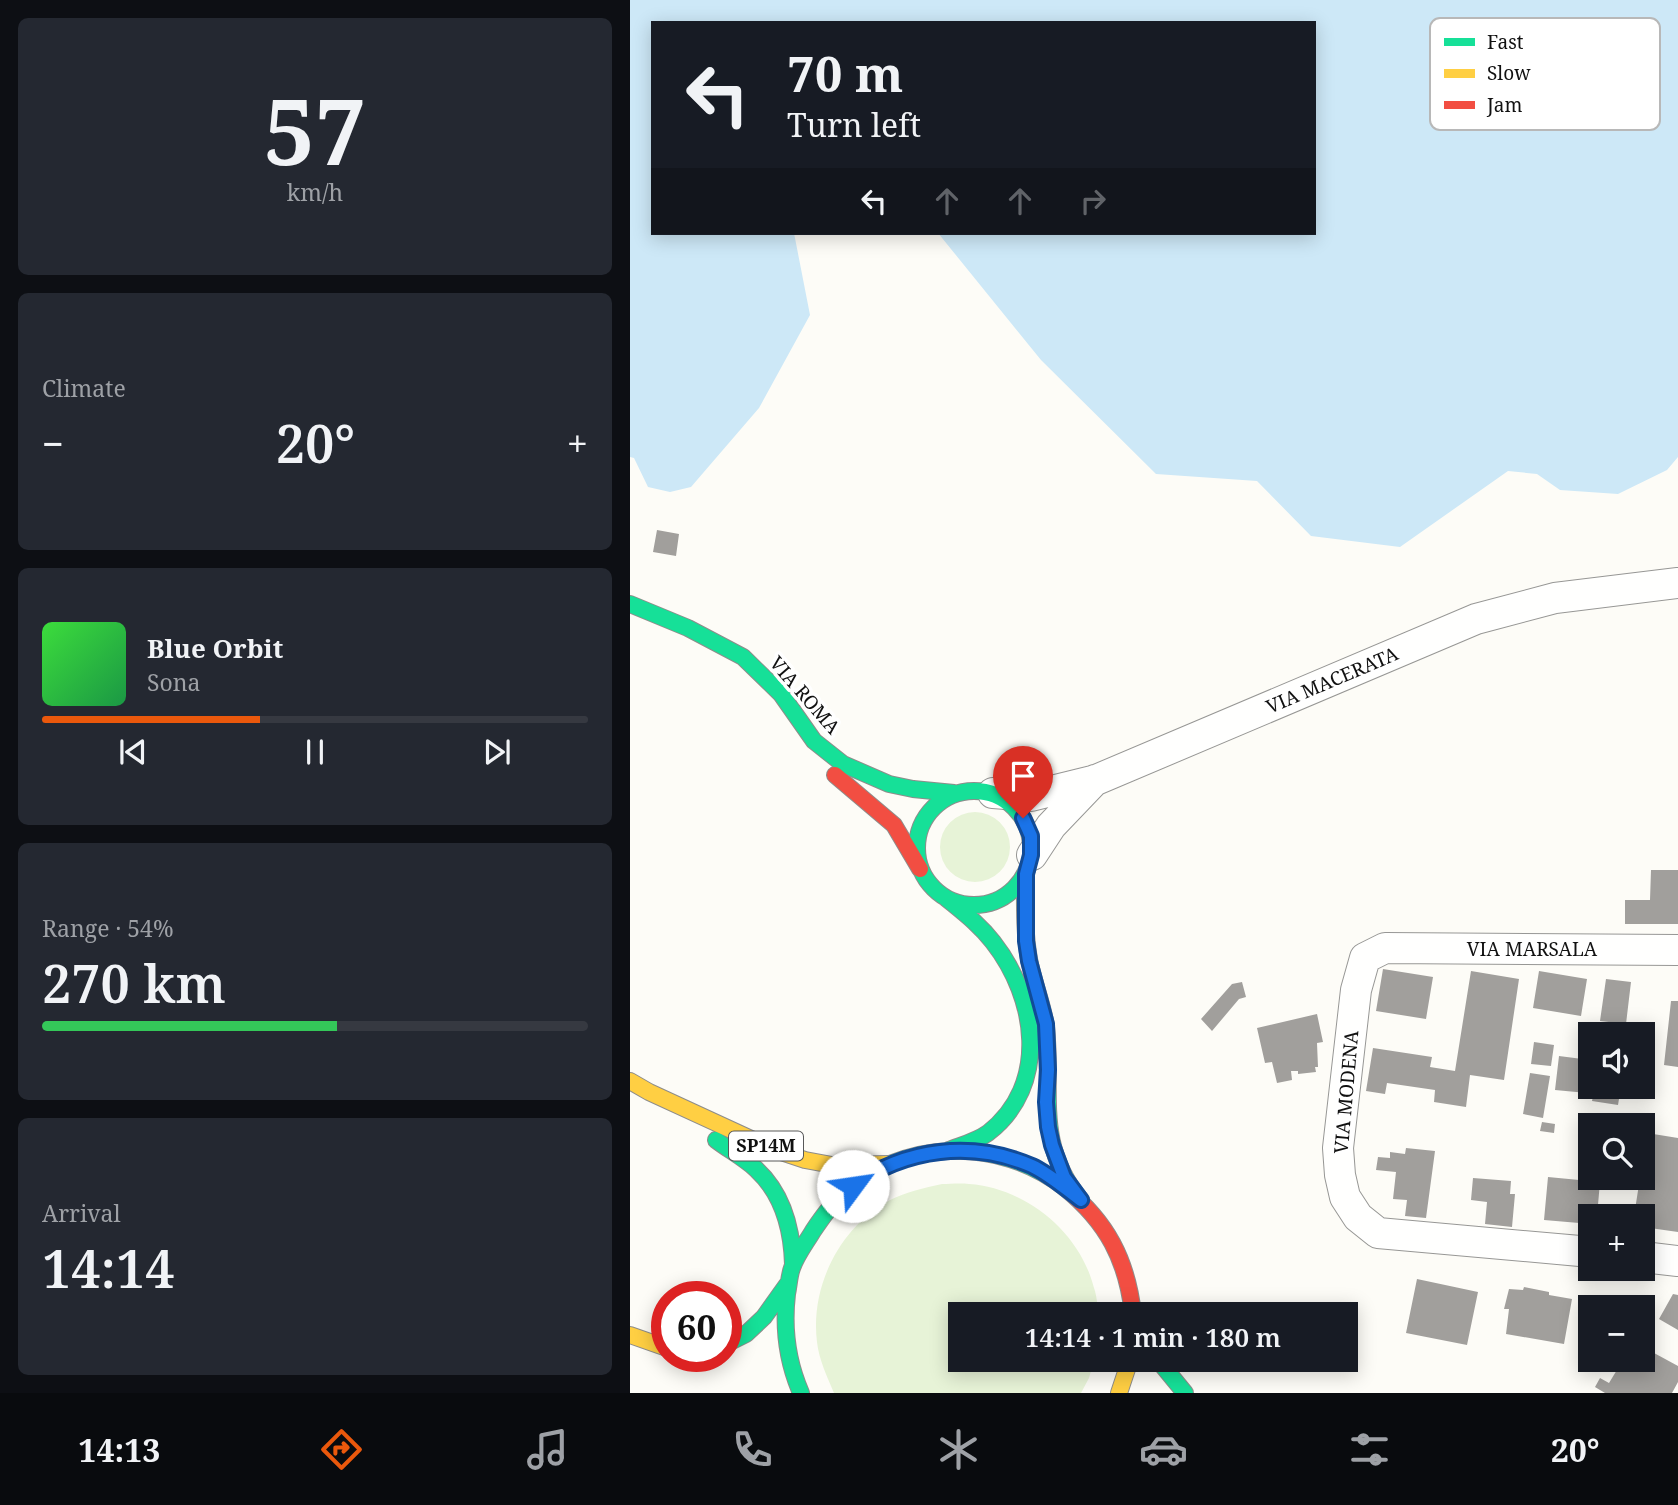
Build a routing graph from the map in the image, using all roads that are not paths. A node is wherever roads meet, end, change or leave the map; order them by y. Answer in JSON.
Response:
{"nodes":[{"id":1,"x":1678,"y":583,"type":"edge"},
{"id":2,"x":630,"y":604,"type":"edge"},
{"id":3,"x":814,"y":741,"type":"junction"},
{"id":4,"x":1096,"y":780,"type":"junction"},
{"id":5,"x":954,"y":793,"type":"junction"},
{"id":6,"x":993,"y":793,"type":"junction"},
{"id":7,"x":1028,"y":865,"type":"junction"},
{"id":8,"x":922,"y":872,"type":"junction"},
{"id":9,"x":946,"y":898,"type":"junction"},
{"id":10,"x":1385,"y":947,"type":"joint"},
{"id":11,"x":1678,"y":950,"type":"edge"},
{"id":12,"x":630,"y":1082,"type":"edge"},
{"id":13,"x":649,"y":1092,"type":"junction"},
{"id":14,"x":949,"y":1150,"type":"junction"},
{"id":15,"x":892,"y":1164,"type":"junction"},
{"id":16,"x":1081,"y":1200,"type":"junction"},
{"id":17,"x":1578,"y":1251,"type":"edge"},
{"id":18,"x":1655,"y":1258,"type":"edge"},
{"id":19,"x":1678,"y":1261,"type":"edge"},
{"id":20,"x":793,"y":1264,"type":"junction"},
{"id":21,"x":789,"y":1282,"type":"junction"},
{"id":22,"x":1132,"y":1302,"type":"edge"},
{"id":23,"x":630,"y":1335,"type":"edge"},
{"id":24,"x":742,"y":1336,"type":"edge"},
{"id":25,"x":651,"y":1342,"type":"edge"},
{"id":26,"x":1126,"y":1372,"type":"edge"},
{"id":27,"x":1168,"y":1372,"type":"edge"},
{"id":28,"x":801,"y":1393,"type":"edge"},
{"id":29,"x":1119,"y":1393,"type":"edge"},
{"id":30,"x":1185,"y":1393,"type":"edge"}],
"edges":[{"from":1,"to":4,"type":"street","name":"VIA MACERATA"},
{"from":2,"to":3,"type":"main road","name":"VIA ROMA"},
{"from":3,"to":5,"type":"main road","name":"VIA ROMA"},
{"from":3,"to":8,"type":"main road"},
{"from":4,"to":6,"type":"street","name":"VIA MACERATA"},
{"from":4,"to":7,"type":"street"},
{"from":5,"to":6,"type":"main road"},
{"from":5,"to":8,"type":"main road"},
{"from":6,"to":7,"type":"main road"},
{"from":7,"to":9,"type":"main road"},
{"from":7,"to":16,"type":"main road"},
{"from":8,"to":9,"type":"main road"},
{"from":9,"to":14,"type":"main road"},
{"from":10,"to":11,"type":"street","name":"VIA MARSALA"},
{"from":10,"to":17,"type":"street","name":"VIA MODENA"},
{"from":12,"to":13,"type":"main road","number":"SP14M"},
{"from":13,"to":15,"type":"main road","number":"SP14M"},
{"from":13,"to":20,"type":"main road","number":"SP14M"},
{"from":14,"to":15,"type":"main road"},
{"from":14,"to":16,"type":"main road"},
{"from":15,"to":20,"type":"main road"},
{"from":16,"to":22,"type":"main road"},
{"from":18,"to":19,"type":"street"},
{"from":20,"to":21,"type":"main road"},
{"from":21,"to":24,"type":"main road"},
{"from":21,"to":28,"type":"main road"},
{"from":23,"to":25,"type":"main road"},
{"from":26,"to":29,"type":"main road"},
{"from":27,"to":30,"type":"main road"}]}
